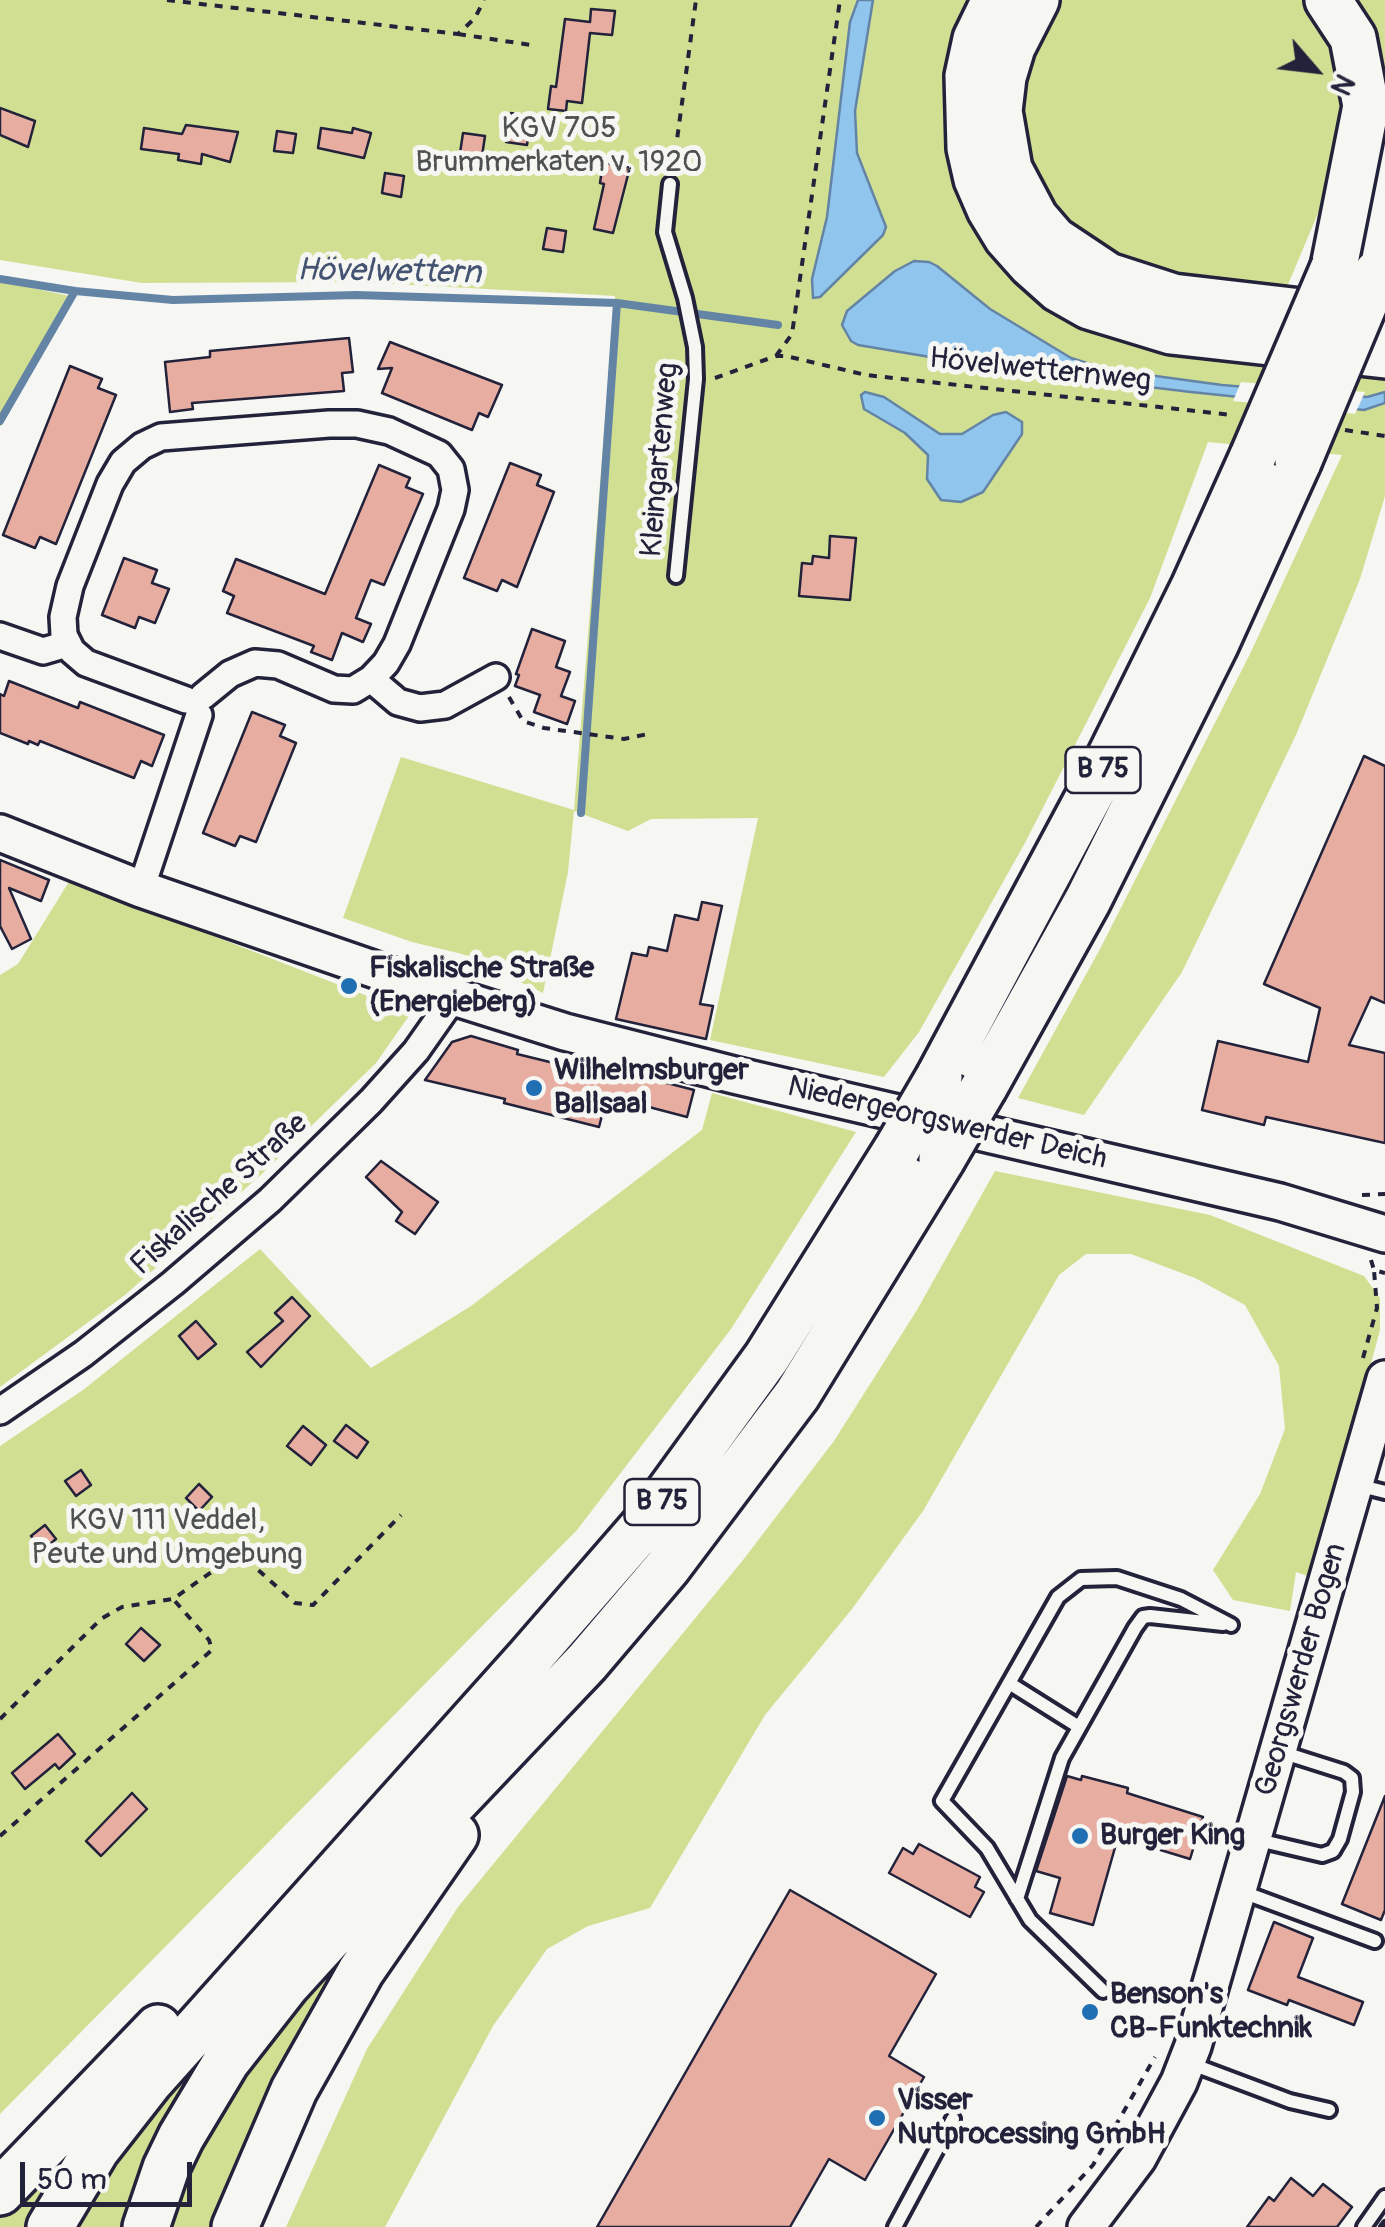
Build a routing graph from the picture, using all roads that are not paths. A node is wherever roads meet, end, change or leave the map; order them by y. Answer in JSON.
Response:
{"nodes":[{"id":1,"x":995,"y":0,"type":"edge"},
{"id":2,"x":1036,"y":0,"type":"edge"},
{"id":3,"x":1328,"y":0,"type":"edge"},
{"id":4,"x":1385,"y":128,"type":"edge"},
{"id":5,"x":670,"y":184,"type":"road end"},
{"id":6,"x":1365,"y":264,"type":"edge"},
{"id":7,"x":1385,"y":322,"type":"edge"},
{"id":8,"x":1385,"y":355,"type":"edge"},
{"id":9,"x":676,"y":576,"type":"dead end"},
{"id":10,"x":0,"y":636,"type":"edge"},
{"id":11,"x":67,"y":644,"type":"junction"},
{"id":12,"x":496,"y":677,"type":"road end"},
{"id":13,"x":372,"y":679,"type":"junction"},
{"id":14,"x":196,"y":704,"type":"junction"},
{"id":15,"x":0,"y":833,"type":"edge"},
{"id":16,"x":140,"y":889,"type":"junction"},
{"id":17,"x":454,"y":998,"type":"junction"},
{"id":18,"x":1379,"y":1244,"type":"edge"},
{"id":19,"x":1373,"y":1372,"type":"edge"},
{"id":20,"x":0,"y":1411,"type":"edge"},
{"id":21,"x":1370,"y":1488,"type":"edge"},
{"id":22,"x":587,"y":1662,"type":"junction"},
{"id":23,"x":1009,"y":1683,"type":"junction"},
{"id":24,"x":1079,"y":1727,"type":"junction"},
{"id":25,"x":1278,"y":1751,"type":"junction"},
{"id":26,"x":384,"y":1820,"type":"junction"},
{"id":27,"x":1253,"y":1839,"type":"junction"},
{"id":28,"x":1238,"y":1890,"type":"junction"},
{"id":29,"x":1017,"y":1899,"type":"junction"},
{"id":30,"x":1375,"y":1941,"type":"dead end"},
{"id":31,"x":1104,"y":1990,"type":"dead end"},
{"id":32,"x":1172,"y":2057,"type":"junction"},
{"id":33,"x":1329,"y":2110,"type":"dead end"},
{"id":34,"x":953,"y":2119,"type":"dead end"},
{"id":35,"x":0,"y":2192,"type":"edge"},
{"id":36,"x":1385,"y":2196,"type":"edge"},
{"id":37,"x":50,"y":2227,"type":"edge"},
{"id":38,"x":146,"y":2227,"type":"edge"},
{"id":39,"x":235,"y":2227,"type":"edge"},
{"id":40,"x":895,"y":2227,"type":"edge"},
{"id":41,"x":1086,"y":2227,"type":"edge"},
{"id":42,"x":1364,"y":2227,"type":"edge"}],
"edges":[{"from":1,"to":8,"type":"highway"},
{"from":2,"to":7,"type":"highway"},
{"from":3,"to":6,"type":"highway","number":"B 75"},
{"from":4,"to":6,"type":"highway","number":"B 75"},
{"from":5,"to":9,"type":"lane","name":"Kleingartenweg"},
{"from":6,"to":22,"type":"highway","number":"B 75","bridge":true},
{"from":6,"to":26,"type":"highway","number":"B 75","bridge":true},
{"from":10,"to":11,"type":"street"},
{"from":11,"to":13,"type":"street"},
{"from":11,"to":14,"type":"street"},
{"from":12,"to":13,"type":"street"},
{"from":13,"to":14,"type":"street"},
{"from":14,"to":16,"type":"street"},
{"from":15,"to":16,"type":"street","name":"Niedergeorgswerder Deich"},
{"from":16,"to":17,"type":"street","name":"Niedergeorgswerder Deich"},
{"from":17,"to":18,"type":"street","name":"Niedergeorgswerder Deich"},
{"from":17,"to":20,"type":"street","name":"Fiskalische Straße"},
{"from":19,"to":21,"type":"street","name":"Georgswerder Bogen"},
{"from":21,"to":25,"type":"street","name":"Georgswerder Bogen"},
{"from":22,"to":38,"type":"highway","number":"B 75"},
{"from":22,"to":39,"type":"highway","number":"B 75"},
{"from":23,"to":24,"type":"lane"},
{"from":23,"to":24,"type":"lane"},
{"from":23,"to":29,"type":"lane"},
{"from":24,"to":29,"type":"lane"},
{"from":25,"to":27,"type":"street","name":"Georgswerder Bogen"},
{"from":25,"to":27,"type":"lane"},
{"from":26,"to":35,"type":"highway"},
{"from":26,"to":37,"type":"highway"},
{"from":27,"to":28,"type":"street","name":"Georgswerder Bogen"},
{"from":28,"to":30,"type":"lane"},
{"from":28,"to":32,"type":"street","name":"Georgswerder Bogen"},
{"from":29,"to":31,"type":"lane"},
{"from":32,"to":33,"type":"lane"},
{"from":32,"to":41,"type":"street","name":"Georgswerder Bogen"},
{"from":34,"to":40,"type":"lane"},
{"from":36,"to":42,"type":"lane"}]}
